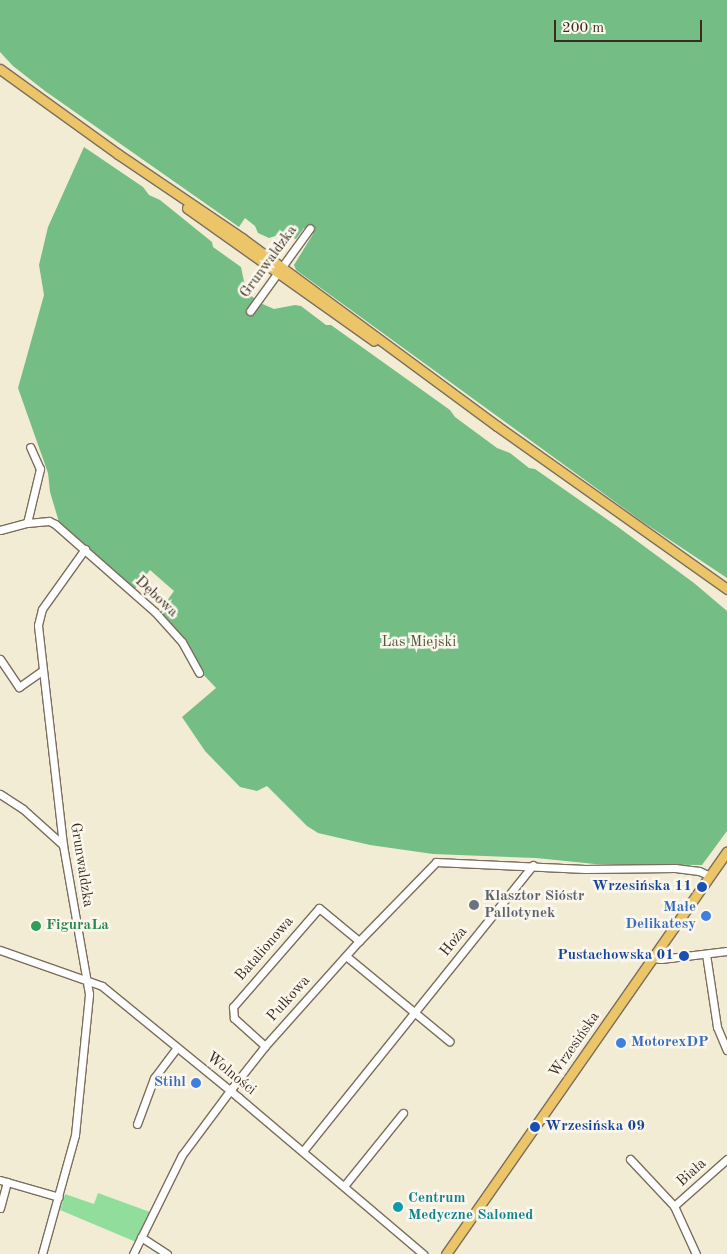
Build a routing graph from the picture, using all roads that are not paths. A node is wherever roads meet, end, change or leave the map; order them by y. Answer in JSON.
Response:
{"nodes":[{"id":1,"x":0,"y":64,"type":"edge"},
{"id":2,"x":0,"y":69,"type":"edge"},
{"id":3,"x":27,"y":88,"type":"junction"},
{"id":4,"x":310,"y":228,"type":"dead end"},
{"id":5,"x":279,"y":270,"type":"junction"},
{"id":6,"x":250,"y":311,"type":"dead end"},
{"id":7,"x":30,"y":447,"type":"dead end"},
{"id":8,"x":28,"y":523,"type":"junction"},
{"id":9,"x":0,"y":530,"type":"edge"},
{"id":10,"x":85,"y":549,"type":"junction"},
{"id":11,"x":727,"y":589,"type":"edge"},
{"id":12,"x":0,"y":659,"type":"edge"},
{"id":13,"x":42,"y":671,"type":"junction"},
{"id":14,"x":199,"y":673,"type":"dead end"},
{"id":15,"x":0,"y":794,"type":"edge"},
{"id":16,"x":63,"y":845,"type":"junction"},
{"id":17,"x":727,"y":851,"type":"edge"},
{"id":18,"x":533,"y":865,"type":"junction"},
{"id":19,"x":710,"y":876,"type":"junction"},
{"id":20,"x":359,"y":941,"type":"junction"},
{"id":21,"x":0,"y":950,"type":"edge"},
{"id":22,"x":727,"y":951,"type":"edge"},
{"id":23,"x":706,"y":954,"type":"junction"},
{"id":24,"x":346,"y":956,"type":"junction"},
{"id":25,"x":653,"y":958,"type":"junction"},
{"id":26,"x":88,"y":980,"type":"junction"},
{"id":27,"x":415,"y":1013,"type":"junction"},
{"id":28,"x":449,"y":1042,"type":"dead end"},
{"id":29,"x":265,"y":1046,"type":"junction"},
{"id":30,"x":177,"y":1048,"type":"junction"},
{"id":31,"x":727,"y":1050,"type":"edge"},
{"id":32,"x":230,"y":1090,"type":"junction"},
{"id":33,"x":403,"y":1113,"type":"dead end"},
{"id":34,"x":137,"y":1124,"type":"dead end"},
{"id":35,"x":303,"y":1151,"type":"junction"},
{"id":36,"x":630,"y":1158,"type":"dead end"},
{"id":37,"x":727,"y":1159,"type":"edge"},
{"id":38,"x":3,"y":1181,"type":"edge"},
{"id":39,"x":344,"y":1186,"type":"junction"},
{"id":40,"x":59,"y":1197,"type":"junction"},
{"id":41,"x":674,"y":1206,"type":"junction"},
{"id":42,"x":0,"y":1208,"type":"edge"},
{"id":43,"x":141,"y":1237,"type":"junction"},
{"id":44,"x":42,"y":1254,"type":"edge"},
{"id":45,"x":132,"y":1254,"type":"edge"},
{"id":46,"x":167,"y":1254,"type":"edge"},
{"id":47,"x":423,"y":1254,"type":"edge"},
{"id":48,"x":446,"y":1254,"type":"edge"},
{"id":49,"x":696,"y":1254,"type":"edge"}],
"edges":[{"from":1,"to":3,"type":"main road"},
{"from":2,"to":3,"type":"main road"},
{"from":3,"to":5,"type":"main road"},
{"from":4,"to":5,"type":"street","name":"Grunwaldzka"},
{"from":5,"to":6,"type":"street","name":"Grunwaldzka"},
{"from":5,"to":11,"type":"main road"},
{"from":7,"to":8,"type":"street"},
{"from":8,"to":9,"type":"street"},
{"from":8,"to":10,"type":"street","name":"Dębowa"},
{"from":10,"to":13,"type":"street","name":"Grunwaldzka"},
{"from":10,"to":14,"type":"street","name":"Dębowa"},
{"from":12,"to":13,"type":"street"},
{"from":13,"to":16,"type":"street","name":"Grunwaldzka"},
{"from":15,"to":16,"type":"street"},
{"from":16,"to":26,"type":"street","name":"Grunwaldzka"},
{"from":17,"to":19,"type":"main road","name":"Wrzesińska"},
{"from":18,"to":19,"type":"street"},
{"from":18,"to":20,"type":"street","name":"Pułkowa"},
{"from":18,"to":27,"type":"street","name":"Hoża"},
{"from":19,"to":25,"type":"main road","name":"Wrzesińska"},
{"from":20,"to":24,"type":"street","name":"Pułkowa"},
{"from":20,"to":29,"type":"street","name":"Batalionowa"},
{"from":21,"to":26,"type":"street","name":"Wolności"},
{"from":22,"to":23,"type":"street"},
{"from":23,"to":25,"type":"street"},
{"from":23,"to":31,"type":"street"},
{"from":24,"to":27,"type":"street"},
{"from":24,"to":29,"type":"street","name":"Pułkowa"},
{"from":25,"to":48,"type":"main road","name":"Wrzesińska"},
{"from":26,"to":30,"type":"street","name":"Wolności"},
{"from":26,"to":40,"type":"street","name":"Grunwaldzka"},
{"from":27,"to":28,"type":"street"},
{"from":27,"to":35,"type":"street","name":"Hoża"},
{"from":29,"to":32,"type":"street","name":"Pułkowa"},
{"from":30,"to":32,"type":"street","name":"Wolności"},
{"from":30,"to":34,"type":"street"},
{"from":32,"to":35,"type":"street","name":"Wolności"},
{"from":32,"to":43,"type":"street","name":"Pułkowa"},
{"from":33,"to":39,"type":"street"},
{"from":35,"to":39,"type":"street","name":"Wolności"},
{"from":36,"to":41,"type":"street"},
{"from":37,"to":41,"type":"street","name":"Biała"},
{"from":38,"to":40,"type":"street"},
{"from":38,"to":42,"type":"street"},
{"from":39,"to":47,"type":"street","name":"Wolności"},
{"from":40,"to":44,"type":"street","name":"Grunwaldzka"},
{"from":41,"to":49,"type":"street"},
{"from":43,"to":45,"type":"street","name":"Pułkowa"},
{"from":43,"to":46,"type":"street"}]}
